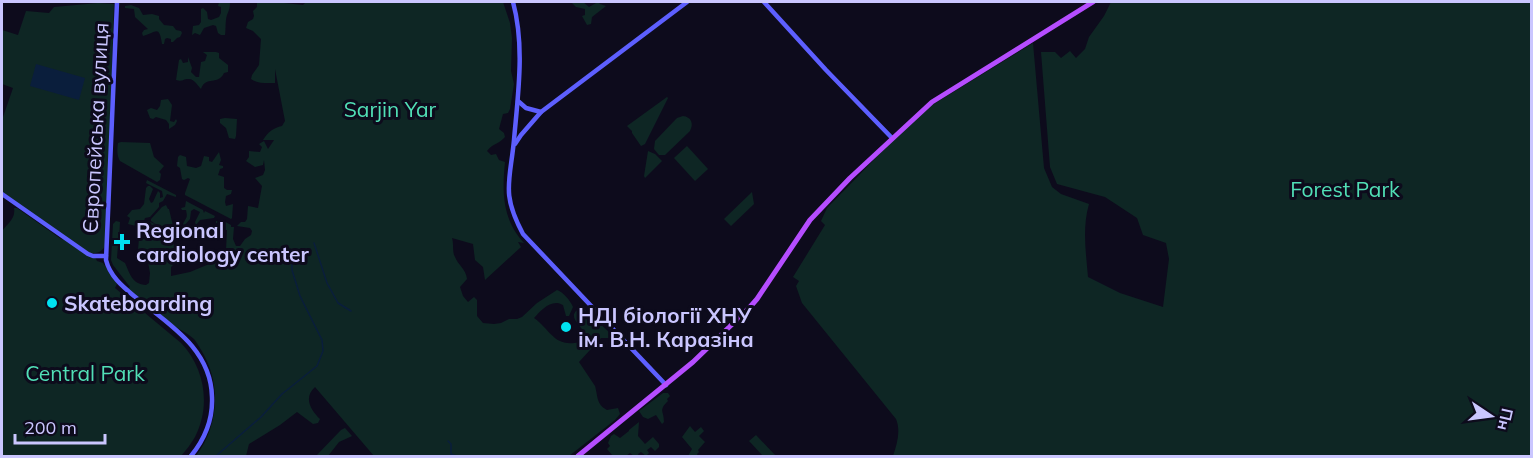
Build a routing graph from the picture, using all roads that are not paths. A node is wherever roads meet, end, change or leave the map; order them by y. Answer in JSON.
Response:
{"nodes":[{"id":1,"x":117,"y":2,"type":"edge"},
{"id":2,"x":513,"y":2,"type":"edge"},
{"id":3,"x":687,"y":2,"type":"edge"},
{"id":4,"x":764,"y":2,"type":"edge"},
{"id":5,"x":1093,"y":2,"type":"edge"},
{"id":6,"x":518,"y":100,"type":"junction"},
{"id":7,"x":541,"y":112,"type":"junction"},
{"id":8,"x":892,"y":138,"type":"junction"},
{"id":9,"x":514,"y":146,"type":"junction"},
{"id":10,"x":2,"y":194,"type":"edge"},
{"id":11,"x":106,"y":256,"type":"junction"},
{"id":12,"x":666,"y":385,"type":"junction"},
{"id":13,"x":191,"y":456,"type":"edge"},
{"id":14,"x":578,"y":456,"type":"edge"}],
"edges":[{"from":1,"to":11,"type":"street","name":"Європейська вулиця"},
{"from":2,"to":6,"type":"street"},
{"from":3,"to":7,"type":"street"},
{"from":4,"to":8,"type":"street"},
{"from":5,"to":8,"type":"main road"},
{"from":6,"to":7,"type":"street"},
{"from":6,"to":9,"type":"street"},
{"from":7,"to":9,"type":"street"},
{"from":8,"to":12,"type":"main road"},
{"from":9,"to":12,"type":"street"},
{"from":10,"to":11,"type":"street"},
{"from":11,"to":13,"type":"street"},
{"from":12,"to":14,"type":"main road"}]}
